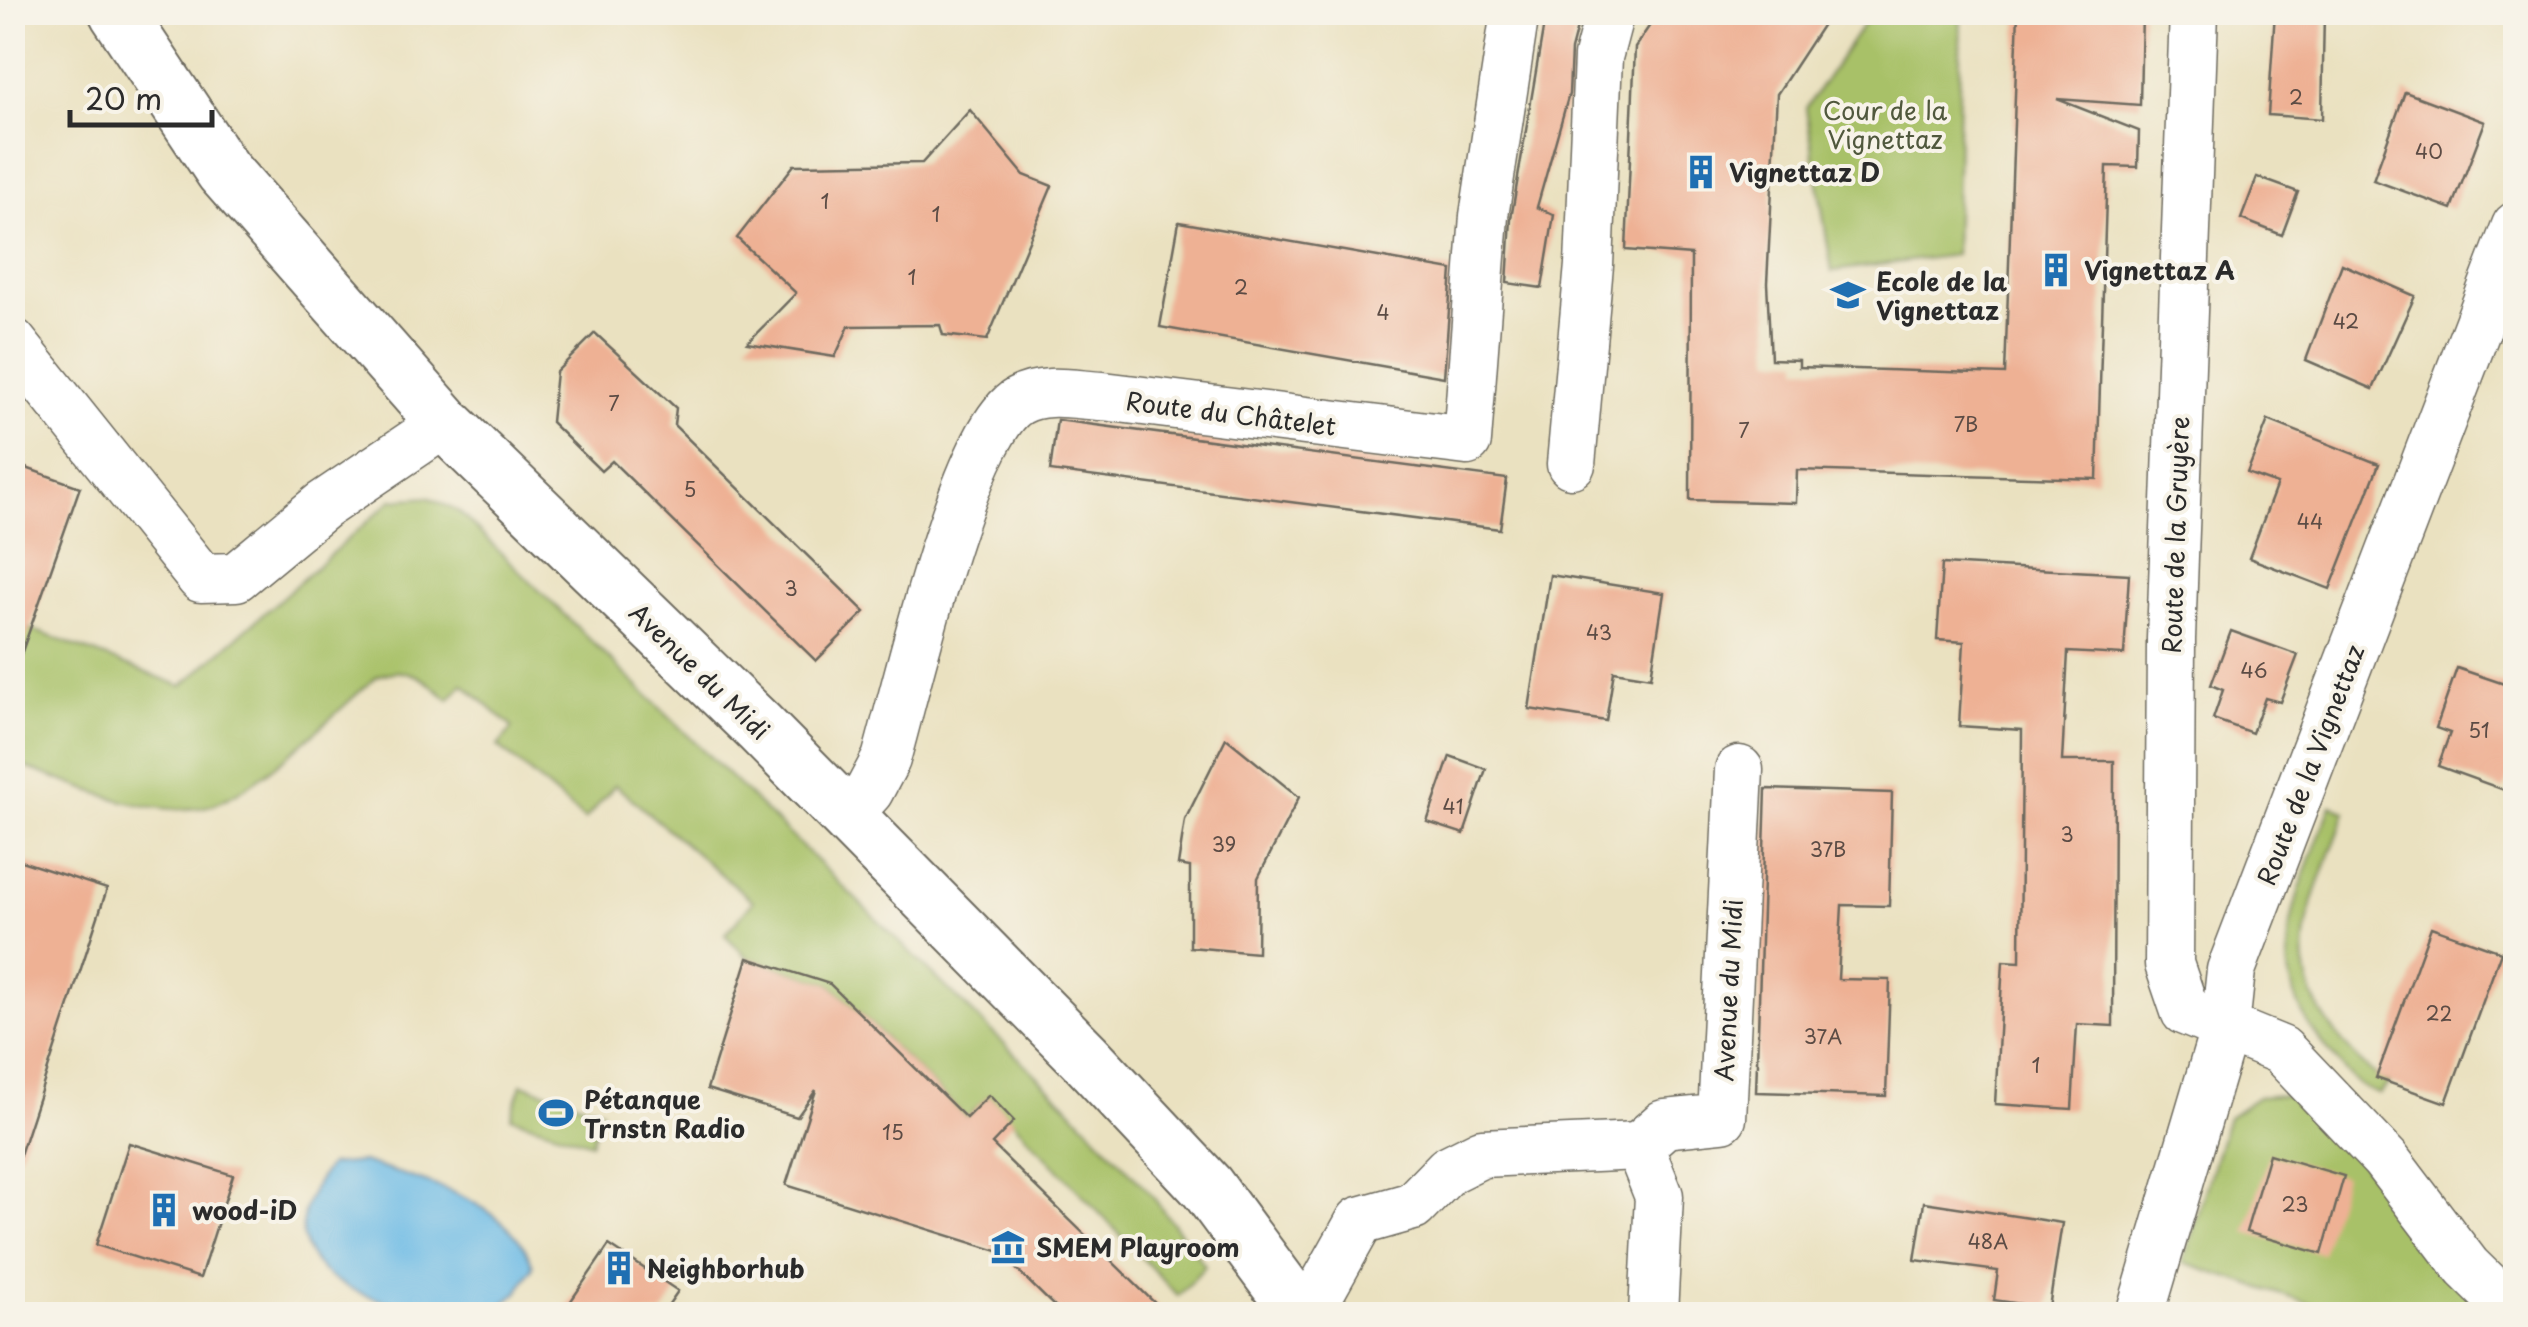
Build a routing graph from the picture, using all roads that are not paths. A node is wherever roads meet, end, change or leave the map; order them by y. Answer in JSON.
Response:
{"nodes":[{"id":1,"x":118,"y":12,"type":"edge"},
{"id":2,"x":1515,"y":12,"type":"edge"},
{"id":3,"x":1610,"y":12,"type":"edge"},
{"id":4,"x":2194,"y":12,"type":"edge"},
{"id":5,"x":2516,"y":226,"type":"edge"},
{"id":6,"x":12,"y":342,"type":"edge"},
{"id":7,"x":444,"y":423,"type":"junction"},
{"id":8,"x":1571,"y":464,"type":"dead end"},
{"id":9,"x":1739,"y":770,"type":"dead end"},
{"id":10,"x":847,"y":815,"type":"junction"},
{"id":11,"x":2225,"y":1027,"type":"junction"},
{"id":12,"x":1639,"y":1146,"type":"junction"},
{"id":13,"x":1305,"y":1314,"type":"edge"},
{"id":14,"x":1652,"y":1314,"type":"edge"},
{"id":15,"x":2140,"y":1314,"type":"edge"},
{"id":16,"x":2515,"y":1314,"type":"edge"}],
"edges":[{"from":1,"to":7,"type":"main road","name":"Avenue du Midi"},
{"from":2,"to":10,"type":"street","name":"Route du Châtelet"},
{"from":3,"to":8,"type":"street"},
{"from":4,"to":11,"type":"street","name":"Route de la Gruyère"},
{"from":5,"to":11,"type":"street","name":"Route de la Vignettaz"},
{"from":6,"to":7,"type":"street"},
{"from":7,"to":10,"type":"main road","name":"Avenue du Midi"},
{"from":9,"to":12,"type":"street","name":"Avenue du Midi"},
{"from":10,"to":13,"type":"main road","name":"Avenue du Midi"},
{"from":11,"to":15,"type":"street","name":"Route de la Vignettaz"},
{"from":11,"to":16,"type":"street"},
{"from":12,"to":13,"type":"street","name":"Avenue du Midi"},
{"from":12,"to":14,"type":"street"}]}
